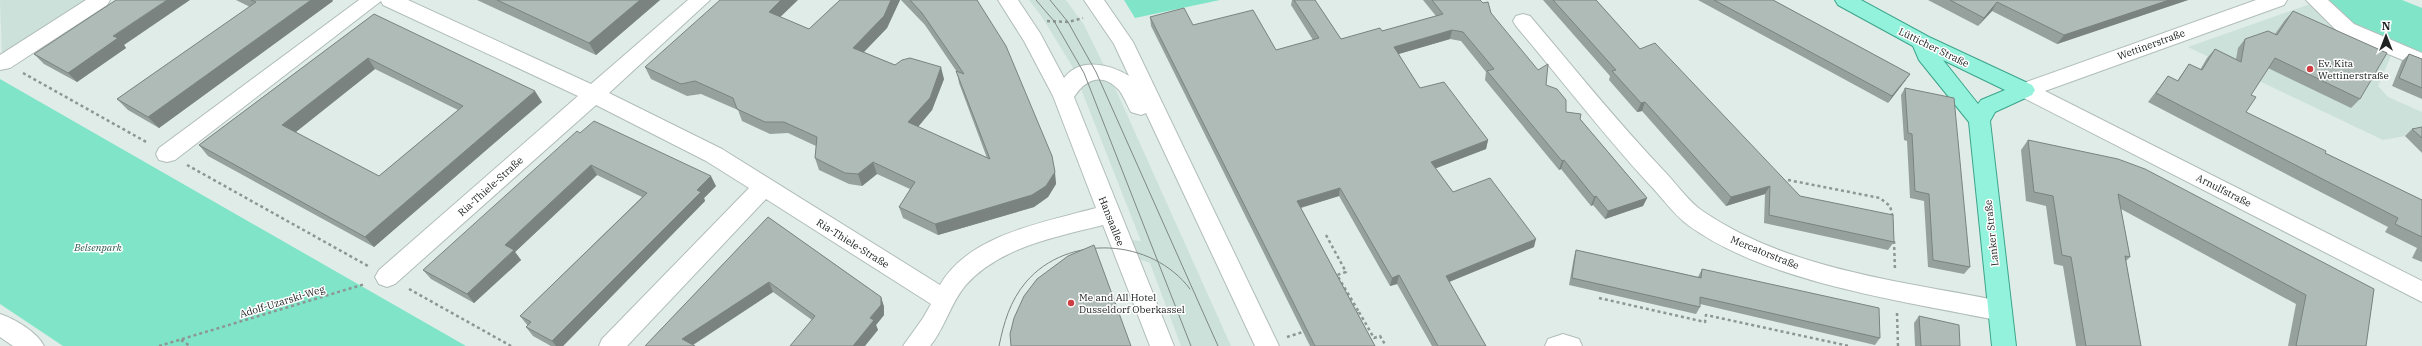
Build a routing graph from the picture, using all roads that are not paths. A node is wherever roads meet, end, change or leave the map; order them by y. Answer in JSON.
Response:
{"nodes":[{"id":1,"x":100,"y":0,"type":"edge"},
{"id":2,"x":372,"y":0,"type":"edge"},
{"id":3,"x":390,"y":0,"type":"edge"},
{"id":4,"x":700,"y":0,"type":"edge"},
{"id":5,"x":1008,"y":0,"type":"edge"},
{"id":6,"x":1095,"y":0,"type":"edge"},
{"id":7,"x":1844,"y":0,"type":"edge"},
{"id":8,"x":2277,"y":0,"type":"edge"},
{"id":9,"x":2316,"y":0,"type":"edge"},
{"id":10,"x":1523,"y":21,"type":"dead end"},
{"id":11,"x":1922,"y":42,"type":"junction"},
{"id":12,"x":2422,"y":61,"type":"edge"},
{"id":13,"x":3,"y":63,"type":"road end"},
{"id":14,"x":2025,"y":90,"type":"junction"},
{"id":15,"x":593,"y":94,"type":"junction"},
{"id":16,"x":1063,"y":96,"type":"junction"},
{"id":17,"x":1157,"y":113,"type":"junction"},
{"id":18,"x":1978,"y":120,"type":"junction"},
{"id":19,"x":167,"y":154,"type":"road end"},
{"id":20,"x":764,"y":187,"type":"junction"},
{"id":21,"x":1109,"y":214,"type":"junction"},
{"id":22,"x":387,"y":277,"type":"road end"},
{"id":23,"x":2422,"y":292,"type":"edge"},
{"id":24,"x":943,"y":299,"type":"junction"},
{"id":25,"x":2000,"y":311,"type":"junction"},
{"id":26,"x":0,"y":324,"type":"edge"},
{"id":27,"x":32,"y":346,"type":"edge"},
{"id":28,"x":611,"y":346,"type":"edge"},
{"id":29,"x":915,"y":346,"type":"edge"},
{"id":30,"x":1162,"y":346,"type":"edge"},
{"id":31,"x":1266,"y":346,"type":"edge"},
{"id":32,"x":1557,"y":346,"type":"edge"},
{"id":33,"x":1570,"y":346,"type":"edge"},
{"id":34,"x":2004,"y":346,"type":"edge"}],
"edges":[{"from":1,"to":13,"type":"street"},
{"from":2,"to":19,"type":"street"},
{"from":3,"to":15,"type":"street","name":"Ria-Thiele-Straße"},
{"from":4,"to":15,"type":"street","name":"Ria-Thiele-Straße"},
{"from":5,"to":16,"type":"street","name":"Hansaallee"},
{"from":6,"to":17,"type":"street"},
{"from":7,"to":11,"type":"main road","name":"Lütticher Straße"},
{"from":8,"to":14,"type":"street","name":"Wettinerstraße"},
{"from":9,"to":12,"type":"street"},
{"from":10,"to":25,"type":"street","name":"Mercatorstraße"},
{"from":11,"to":14,"type":"main road","name":"Lütticher Straße"},
{"from":11,"to":18,"type":"main road","name":"Lanker Straße"},
{"from":14,"to":18,"type":"main road"},
{"from":14,"to":23,"type":"street","name":"Arnulfstraße"},
{"from":15,"to":20,"type":"street","name":"Ria-Thiele-Straße"},
{"from":15,"to":22,"type":"street","name":"Ria-Thiele-Straße"},
{"from":16,"to":17,"type":"street"},
{"from":16,"to":21,"type":"street","name":"Hansaallee"},
{"from":17,"to":31,"type":"street"},
{"from":18,"to":25,"type":"main road","name":"Lanker Straße"},
{"from":20,"to":24,"type":"street","name":"Ria-Thiele-Straße"},
{"from":20,"to":28,"type":"street"},
{"from":21,"to":24,"type":"street"},
{"from":21,"to":30,"type":"street","name":"Hansaallee"},
{"from":24,"to":29,"type":"street"},
{"from":25,"to":34,"type":"main road","name":"Lanker Straße"},
{"from":26,"to":27,"type":"street"},
{"from":32,"to":33,"type":"street"}]}
